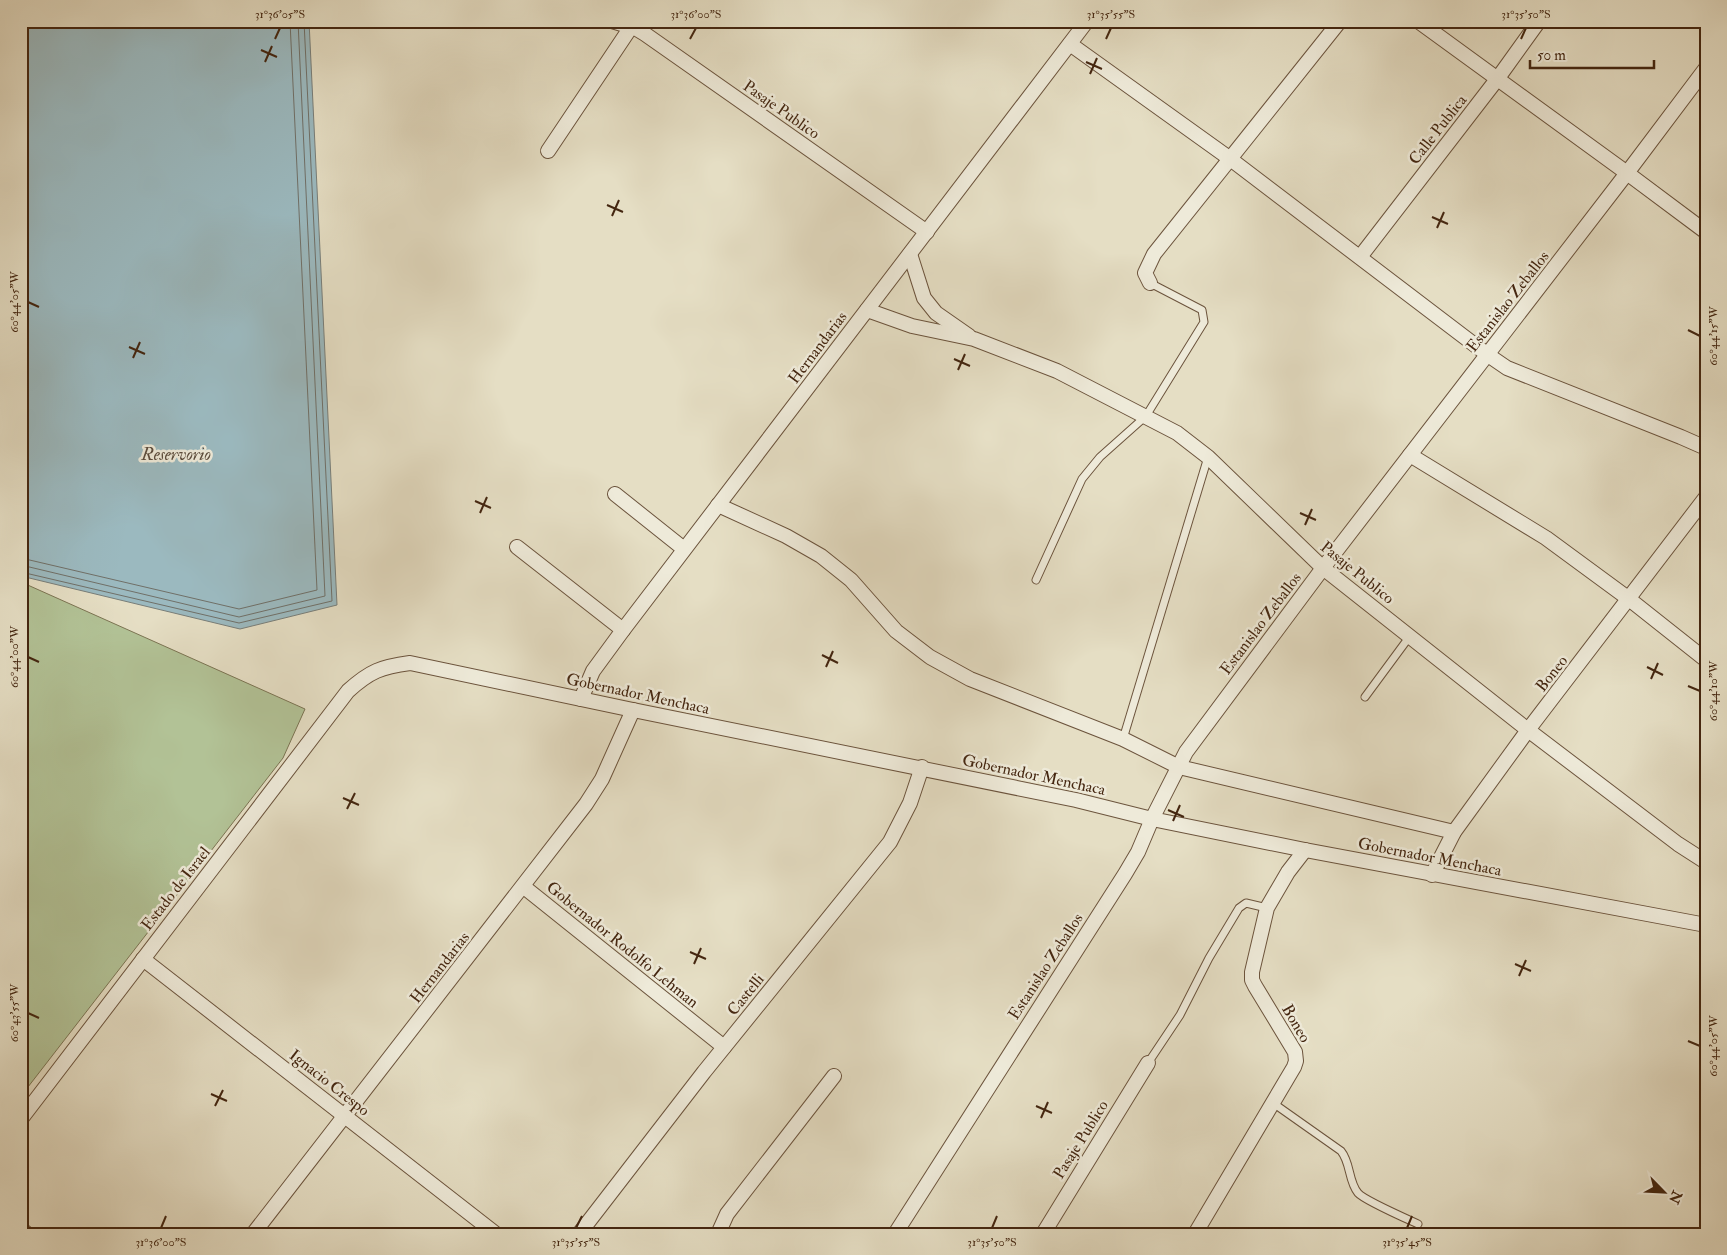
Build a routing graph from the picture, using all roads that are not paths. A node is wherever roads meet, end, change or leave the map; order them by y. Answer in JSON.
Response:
{"nodes":[{"id":1,"x":612,"y":21,"type":"edge"},
{"id":2,"x":1087,"y":21,"type":"edge"},
{"id":3,"x":1340,"y":21,"type":"edge"},
{"id":4,"x":1418,"y":21,"type":"edge"},
{"id":5,"x":1539,"y":21,"type":"edge"},
{"id":6,"x":633,"y":24,"type":"edge"},
{"id":7,"x":1070,"y":44,"type":"junction"},
{"id":8,"x":1706,"y":68,"type":"edge"},
{"id":9,"x":1498,"y":78,"type":"junction"},
{"id":10,"x":548,"y":151,"type":"dead end"},
{"id":11,"x":1229,"y":158,"type":"junction"},
{"id":12,"x":1627,"y":173,"type":"junction"},
{"id":13,"x":928,"y":232,"type":"junction"},
{"id":14,"x":1706,"y":232,"type":"edge"},
{"id":15,"x":910,"y":254,"type":"junction"},
{"id":16,"x":1360,"y":257,"type":"junction"},
{"id":17,"x":1150,"y":283,"type":"joint"},
{"id":18,"x":867,"y":310,"type":"junction"},
{"id":19,"x":974,"y":339,"type":"junction"},
{"id":20,"x":1488,"y":355,"type":"junction"},
{"id":21,"x":1146,"y":416,"type":"junction"},
{"id":22,"x":1706,"y":448,"type":"edge"},
{"id":23,"x":1410,"y":455,"type":"junction"},
{"id":24,"x":1208,"y":457,"type":"junction"},
{"id":25,"x":615,"y":494,"type":"dead end"},
{"id":26,"x":1706,"y":498,"type":"edge"},
{"id":27,"x":718,"y":505,"type":"junction"},
{"id":28,"x":517,"y":547,"type":"dead end"},
{"id":29,"x":684,"y":549,"type":"junction"},
{"id":30,"x":1322,"y":568,"type":"junction"},
{"id":31,"x":1036,"y":580,"type":"dead end"},
{"id":32,"x":1629,"y":600,"type":"junction"},
{"id":33,"x":623,"y":630,"type":"junction"},
{"id":34,"x":1410,"y":636,"type":"junction"},
{"id":35,"x":1706,"y":660,"type":"edge"},
{"id":36,"x":360,"y":681,"type":"joint"},
{"id":37,"x":1365,"y":698,"type":"dead end"},
{"id":38,"x":581,"y":699,"type":"junction"},
{"id":39,"x":634,"y":710,"type":"junction"},
{"id":40,"x":1528,"y":730,"type":"junction"},
{"id":41,"x":1123,"y":739,"type":"junction"},
{"id":42,"x":1179,"y":767,"type":"junction"},
{"id":43,"x":922,"y":768,"type":"junction"},
{"id":44,"x":1152,"y":819,"type":"junction"},
{"id":45,"x":1454,"y":832,"type":"junction"},
{"id":46,"x":1305,"y":850,"type":"junction"},
{"id":47,"x":1706,"y":862,"type":"edge"},
{"id":48,"x":1432,"y":875,"type":"junction"},
{"id":49,"x":524,"y":887,"type":"junction"},
{"id":50,"x":1267,"y":908,"type":"junction"},
{"id":51,"x":1706,"y":925,"type":"edge"},
{"id":52,"x":143,"y":959,"type":"junction"},
{"id":53,"x":724,"y":1047,"type":"junction"},
{"id":54,"x":1148,"y":1063,"type":"joint"},
{"id":55,"x":834,"y":1076,"type":"dead end"},
{"id":56,"x":1273,"y":1103,"type":"junction"},
{"id":57,"x":345,"y":1116,"type":"junction"},
{"id":58,"x":21,"y":1119,"type":"edge"},
{"id":59,"x":1418,"y":1224,"type":"dead end"},
{"id":60,"x":21,"y":1229,"type":"edge"},
{"id":61,"x":27,"y":1234,"type":"edge"},
{"id":62,"x":254,"y":1234,"type":"edge"},
{"id":63,"x":496,"y":1234,"type":"edge"},
{"id":64,"x":579,"y":1234,"type":"edge"},
{"id":65,"x":718,"y":1234,"type":"edge"},
{"id":66,"x":895,"y":1234,"type":"edge"},
{"id":67,"x":1042,"y":1234,"type":"edge"},
{"id":68,"x":1195,"y":1234,"type":"edge"}],
"edges":[{"from":1,"to":6,"type":"street","name":"Pasaje Publico"},
{"from":2,"to":7,"type":"street","name":"Hernandarias"},
{"from":3,"to":11,"type":"street"},
{"from":4,"to":9,"type":"street"},
{"from":5,"to":9,"type":"street","name":"Calle Publica"},
{"from":6,"to":10,"type":"street"},
{"from":6,"to":13,"type":"street","name":"Pasaje Publico"},
{"from":7,"to":11,"type":"street"},
{"from":7,"to":13,"type":"street","name":"Hernandarias"},
{"from":8,"to":12,"type":"street","name":"Estanislao Zeballos"},
{"from":9,"to":12,"type":"street"},
{"from":9,"to":16,"type":"street","name":"Calle Publica"},
{"from":11,"to":16,"type":"street"},
{"from":11,"to":17,"type":"street"},
{"from":12,"to":14,"type":"street"},
{"from":12,"to":20,"type":"street","name":"Estanislao Zeballos"},
{"from":13,"to":15,"type":"street","name":"Hernandarias"},
{"from":15,"to":18,"type":"street","name":"Hernandarias"},
{"from":15,"to":19,"type":"street","name":"Pasaje Publico"},
{"from":16,"to":20,"type":"street"},
{"from":17,"to":21,"type":"lane"},
{"from":18,"to":19,"type":"street","name":"Pasaje Publico"},
{"from":18,"to":27,"type":"street","name":"Hernandarias"},
{"from":19,"to":21,"type":"street","name":"Pasaje Publico"},
{"from":20,"to":22,"type":"street"},
{"from":20,"to":23,"type":"street","name":"Estanislao Zeballos"},
{"from":21,"to":24,"type":"street","name":"Pasaje Publico"},
{"from":21,"to":31,"type":"lane"},
{"from":23,"to":30,"type":"street","name":"Estanislao Zeballos"},
{"from":23,"to":32,"type":"street"},
{"from":24,"to":30,"type":"street","name":"Pasaje Publico"},
{"from":24,"to":41,"type":"lane"},
{"from":25,"to":29,"type":"street"},
{"from":26,"to":32,"type":"street","name":"Boneo"},
{"from":27,"to":29,"type":"street","name":"Hernandarias"},
{"from":27,"to":41,"type":"street"},
{"from":28,"to":33,"type":"street"},
{"from":29,"to":33,"type":"street","name":"Hernandarias"},
{"from":30,"to":34,"type":"street","name":"Pasaje Publico"},
{"from":30,"to":42,"type":"street","name":"Estanislao Zeballos"},
{"from":32,"to":35,"type":"street"},
{"from":32,"to":40,"type":"street","name":"Boneo"},
{"from":33,"to":38,"type":"street","name":"Hernandarias"},
{"from":34,"to":37,"type":"lane"},
{"from":34,"to":40,"type":"street","name":"Pasaje Publico"},
{"from":36,"to":38,"type":"street","name":"Gobernador Menchaca"},
{"from":36,"to":52,"type":"street","name":"Estado de Israel"},
{"from":38,"to":39,"type":"street","name":"Gobernador Menchaca"},
{"from":39,"to":43,"type":"street","name":"Gobernador Menchaca"},
{"from":39,"to":49,"type":"street","name":"Hernandarias"},
{"from":40,"to":45,"type":"street","name":"Boneo"},
{"from":40,"to":47,"type":"street","name":"Pasaje Publico"},
{"from":41,"to":42,"type":"street"},
{"from":42,"to":44,"type":"street","name":"Estanislao Zeballos"},
{"from":42,"to":45,"type":"street"},
{"from":43,"to":44,"type":"street","name":"Gobernador Menchaca"},
{"from":43,"to":53,"type":"street","name":"Castelli"},
{"from":44,"to":46,"type":"street","name":"Gobernador Menchaca"},
{"from":44,"to":66,"type":"street","name":"Estanislao Zeballos"},
{"from":45,"to":48,"type":"street","name":"Boneo"},
{"from":46,"to":48,"type":"street","name":"Gobernador Menchaca"},
{"from":46,"to":50,"type":"street","name":"Boneo"},
{"from":48,"to":51,"type":"street","name":"Gobernador Menchaca"},
{"from":49,"to":53,"type":"street","name":"Gobernador Rodolfo Lehman"},
{"from":49,"to":57,"type":"street","name":"Hernandarias"},
{"from":50,"to":54,"type":"lane"},
{"from":50,"to":56,"type":"street","name":"Boneo"},
{"from":52,"to":57,"type":"street","name":"Ignacio Crespo"},
{"from":52,"to":58,"type":"street","name":"Estado de Israel"},
{"from":53,"to":64,"type":"street","name":"Castelli"},
{"from":54,"to":67,"type":"street","name":"Pasaje Publico"},
{"from":55,"to":65,"type":"street"},
{"from":56,"to":59,"type":"lane"},
{"from":56,"to":68,"type":"street","name":"Boneo"},
{"from":57,"to":62,"type":"street","name":"Hernandarias"},
{"from":57,"to":63,"type":"street","name":"Ignacio Crespo"},
{"from":60,"to":61,"type":"street"}]}
